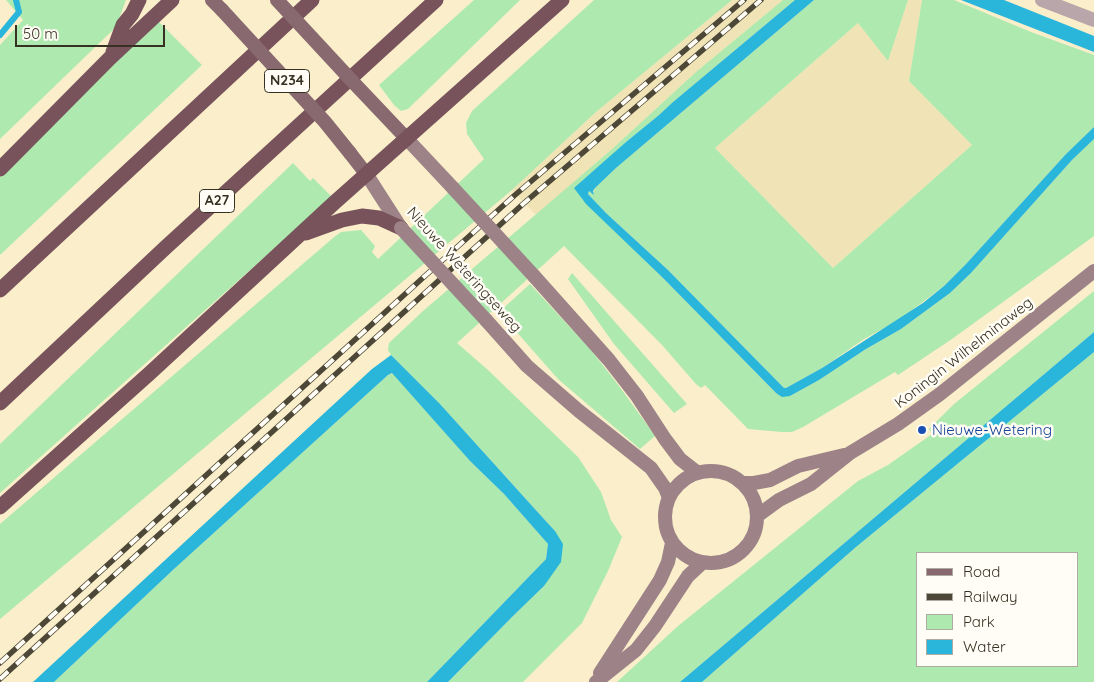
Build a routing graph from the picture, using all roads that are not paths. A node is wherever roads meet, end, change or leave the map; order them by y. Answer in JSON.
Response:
{"nodes":[{"id":1,"x":139,"y":0,"type":"edge"},
{"id":2,"x":172,"y":0,"type":"edge"},
{"id":3,"x":277,"y":0,"type":"edge"},
{"id":4,"x":312,"y":0,"type":"edge"},
{"id":5,"x":436,"y":0,"type":"edge"},
{"id":6,"x":562,"y":0,"type":"edge"},
{"id":7,"x":1042,"y":0,"type":"edge"},
{"id":8,"x":217,"y":5,"type":"edge"},
{"id":9,"x":1094,"y":20,"type":"edge"},
{"id":10,"x":110,"y":58,"type":"junction"},
{"id":11,"x":407,"y":139,"type":"junction"},
{"id":12,"x":0,"y":169,"type":"edge"},
{"id":13,"x":367,"y":175,"type":"junction"},
{"id":14,"x":401,"y":228,"type":"junction"},
{"id":15,"x":300,"y":235,"type":"junction"},
{"id":16,"x":1094,"y":272,"type":"edge"},
{"id":17,"x":0,"y":290,"type":"edge"},
{"id":18,"x":0,"y":403,"type":"edge"},
{"id":19,"x":850,"y":453,"type":"junction"},
{"id":20,"x":698,"y":473,"type":"junction"},
{"id":21,"x":744,"y":483,"type":"junction"},
{"id":22,"x":669,"y":498,"type":"junction"},
{"id":23,"x":0,"y":508,"type":"edge"},
{"id":24,"x":757,"y":516,"type":"junction"},
{"id":25,"x":672,"y":543,"type":"junction"},
{"id":26,"x":702,"y":562,"type":"junction"},
{"id":27,"x":595,"y":682,"type":"edge"}],
"edges":[{"from":1,"to":10,"type":"highway"},
{"from":2,"to":10,"type":"highway"},
{"from":3,"to":11,"type":"main road","bridge":true},
{"from":4,"to":17,"type":"highway"},
{"from":5,"to":18,"type":"highway","number":"A27"},
{"from":6,"to":11,"type":"highway"},
{"from":7,"to":9,"type":"street"},
{"from":8,"to":13,"type":"main road","name":"Nieuwe Weteringseweg","number":"N234","bridge":true},
{"from":10,"to":12,"type":"highway"},
{"from":11,"to":13,"type":"highway"},
{"from":11,"to":20,"type":"main road","bridge":true},
{"from":13,"to":14,"type":"main road","name":"Nieuwe Weteringseweg","number":"N234"},
{"from":13,"to":15,"type":"highway"},
{"from":14,"to":15,"type":"highway"},
{"from":14,"to":22,"type":"main road","name":"Nieuwe Weteringseweg","number":"N234","bridge":true},
{"from":15,"to":23,"type":"highway"},
{"from":16,"to":19,"type":"main road","name":"Koningin Wilhelminaweg"},
{"from":19,"to":21,"type":"main road","name":"Koningin Wilhelminaweg"},
{"from":19,"to":24,"type":"main road","name":"Koningin Wilhelminaweg"},
{"from":20,"to":21,"type":"main road"},
{"from":20,"to":22,"type":"main road"},
{"from":21,"to":24,"type":"main road"},
{"from":22,"to":25,"type":"main road"},
{"from":24,"to":26,"type":"main road"},
{"from":25,"to":26,"type":"main road"},
{"from":25,"to":27,"type":"main road"},
{"from":26,"to":27,"type":"main road"}]}
